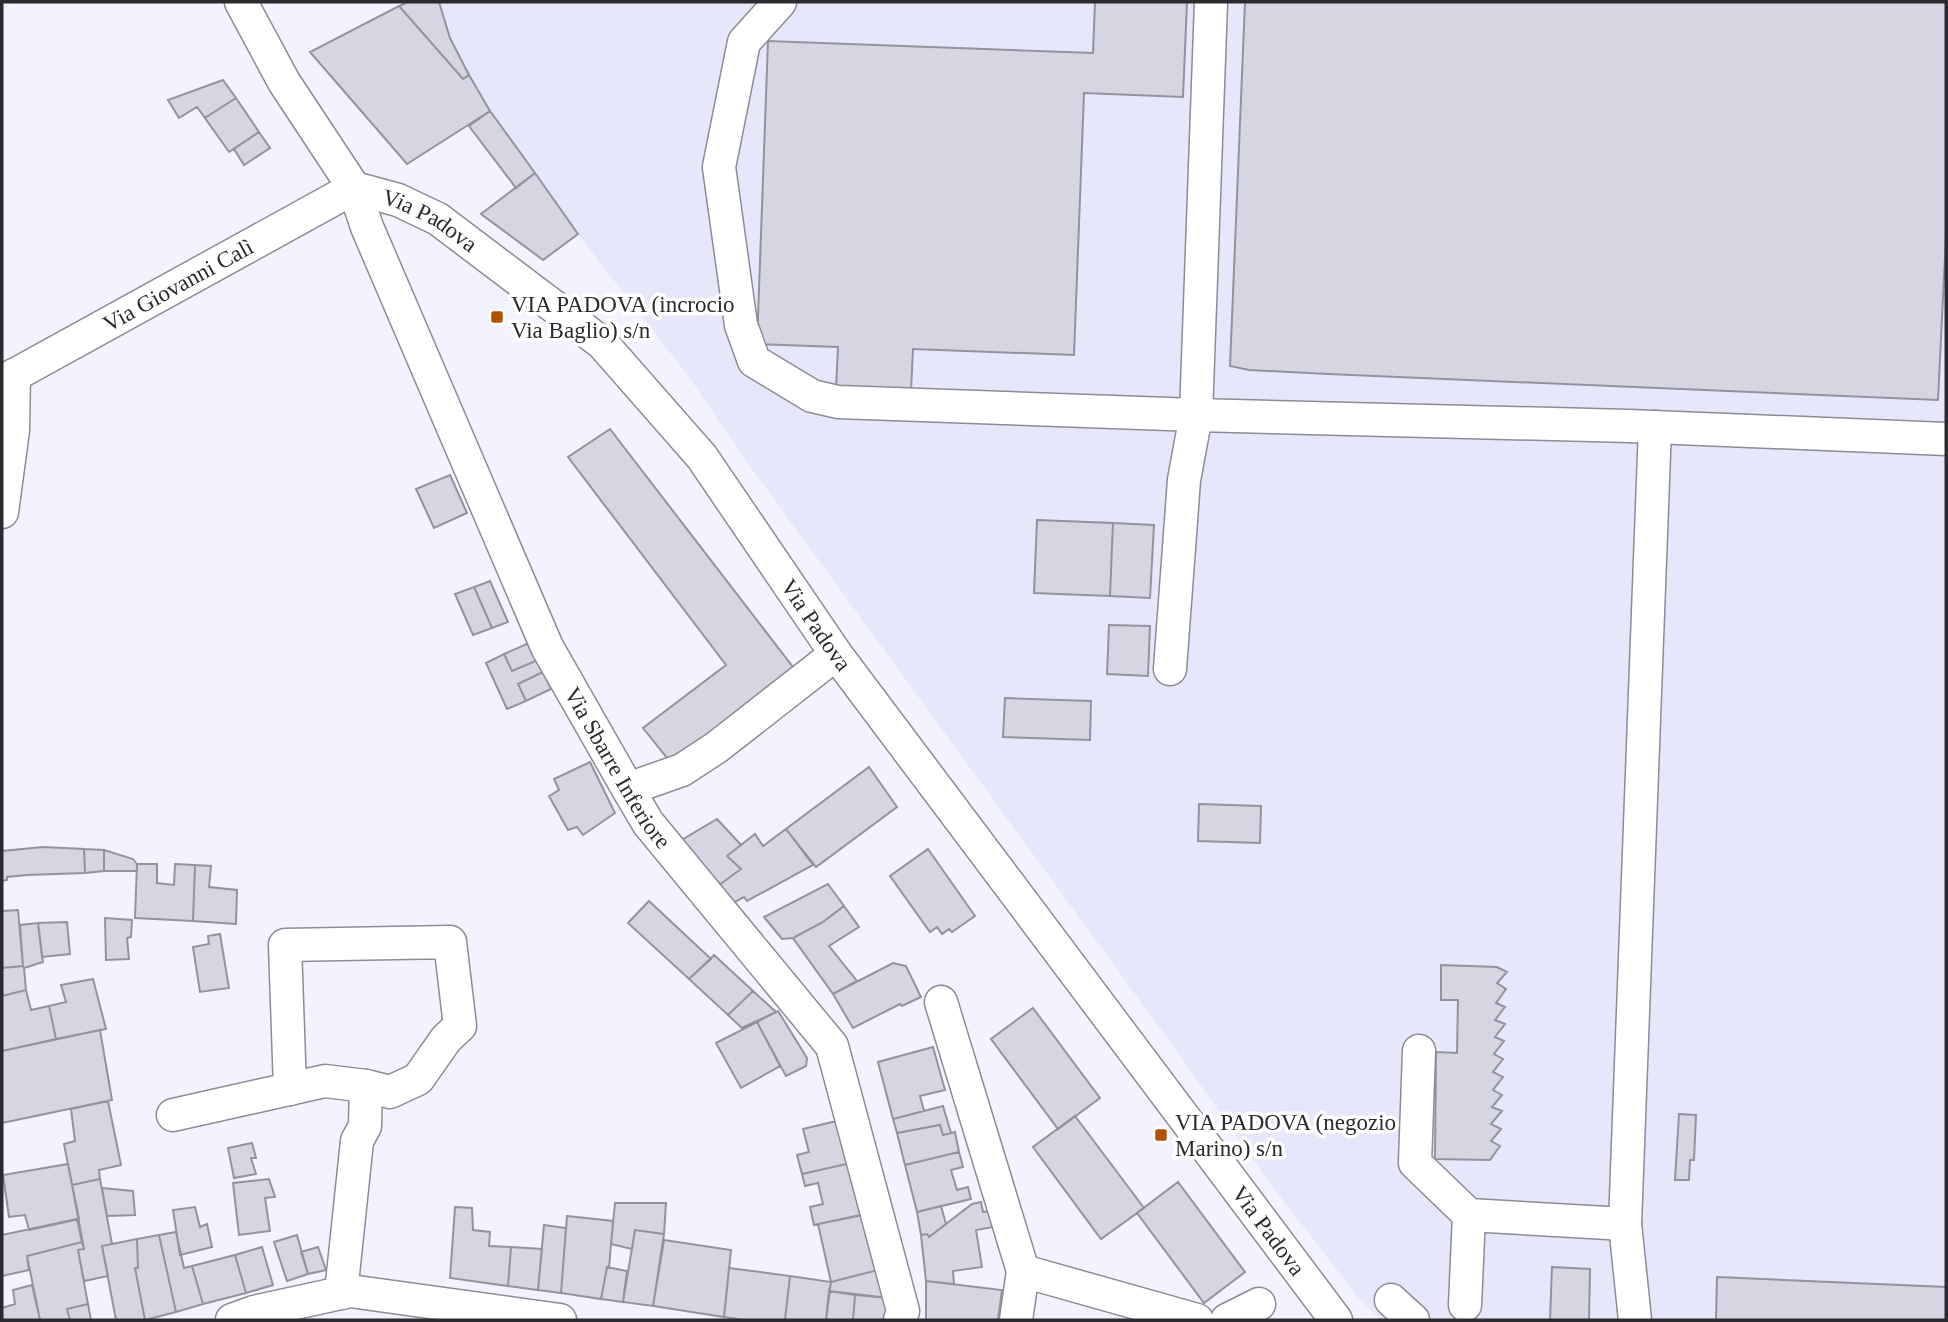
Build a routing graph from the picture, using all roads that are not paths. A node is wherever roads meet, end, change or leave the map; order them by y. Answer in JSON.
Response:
{"nodes":[{"id":1,"x":242,"y":2,"type":"edge"},
{"id":2,"x":780,"y":2,"type":"edge"},
{"id":3,"x":1211,"y":2,"type":"edge"},
{"id":4,"x":354,"y":188,"type":"junction"},
{"id":5,"x":8,"y":378,"type":"edge"},
{"id":6,"x":1196,"y":415,"type":"junction"},
{"id":7,"x":1655,"y":427,"type":"junction"},
{"id":8,"x":1946,"y":439,"type":"edge"},
{"id":9,"x":2,"y":512,"type":"edge"},
{"id":10,"x":836,"y":654,"type":"junction"},
{"id":11,"x":1170,"y":668,"type":"dead end"},
{"id":12,"x":628,"y":789,"type":"junction"},
{"id":13,"x":941,"y":1002,"type":"dead end"},
{"id":14,"x":1419,"y":1051,"type":"dead end"},
{"id":15,"x":366,"y":1087,"type":"junction"},
{"id":16,"x":290,"y":1089,"type":"junction"},
{"id":17,"x":173,"y":1115,"type":"dead end"},
{"id":18,"x":1469,"y":1215,"type":"junction"},
{"id":19,"x":1625,"y":1224,"type":"junction"},
{"id":20,"x":1024,"y":1271,"type":"junction"},
{"id":21,"x":341,"y":1293,"type":"junction"},
{"id":22,"x":1259,"y":1304,"type":"dead end"},
{"id":23,"x":1465,"y":1306,"type":"dead end"},
{"id":24,"x":232,"y":1320,"type":"edge"},
{"id":25,"x":560,"y":1320,"type":"edge"},
{"id":26,"x":900,"y":1320,"type":"edge"},
{"id":27,"x":1016,"y":1320,"type":"edge"},
{"id":28,"x":1197,"y":1320,"type":"edge"},
{"id":29,"x":1227,"y":1320,"type":"edge"},
{"id":30,"x":1336,"y":1320,"type":"edge"},
{"id":31,"x":1635,"y":1320,"type":"edge"}],
"edges":[{"from":1,"to":4,"type":"street","name":"Via Padova"},
{"from":2,"to":6,"type":"street"},
{"from":3,"to":6,"type":"street"},
{"from":4,"to":5,"type":"street","name":"Via Giovanni Calì"},
{"from":4,"to":10,"type":"street","name":"Via Padova"},
{"from":4,"to":12,"type":"street","name":"Via Sbarre Inferiore"},
{"from":5,"to":9,"type":"street"},
{"from":6,"to":7,"type":"street"},
{"from":6,"to":11,"type":"street"},
{"from":7,"to":8,"type":"street"},
{"from":7,"to":19,"type":"street"},
{"from":10,"to":12,"type":"street"},
{"from":10,"to":30,"type":"street","name":"Via Padova"},
{"from":12,"to":26,"type":"street","name":"Via Sbarre Inferiore"},
{"from":13,"to":20,"type":"street"},
{"from":14,"to":18,"type":"street"},
{"from":15,"to":16,"type":"street"},
{"from":15,"to":16,"type":"street"},
{"from":15,"to":21,"type":"street"},
{"from":16,"to":17,"type":"street"},
{"from":18,"to":19,"type":"street"},
{"from":18,"to":23,"type":"street"},
{"from":19,"to":31,"type":"street"},
{"from":20,"to":27,"type":"street"},
{"from":20,"to":28,"type":"street"},
{"from":21,"to":24,"type":"street"},
{"from":21,"to":25,"type":"street"},
{"from":22,"to":29,"type":"street"}]}
